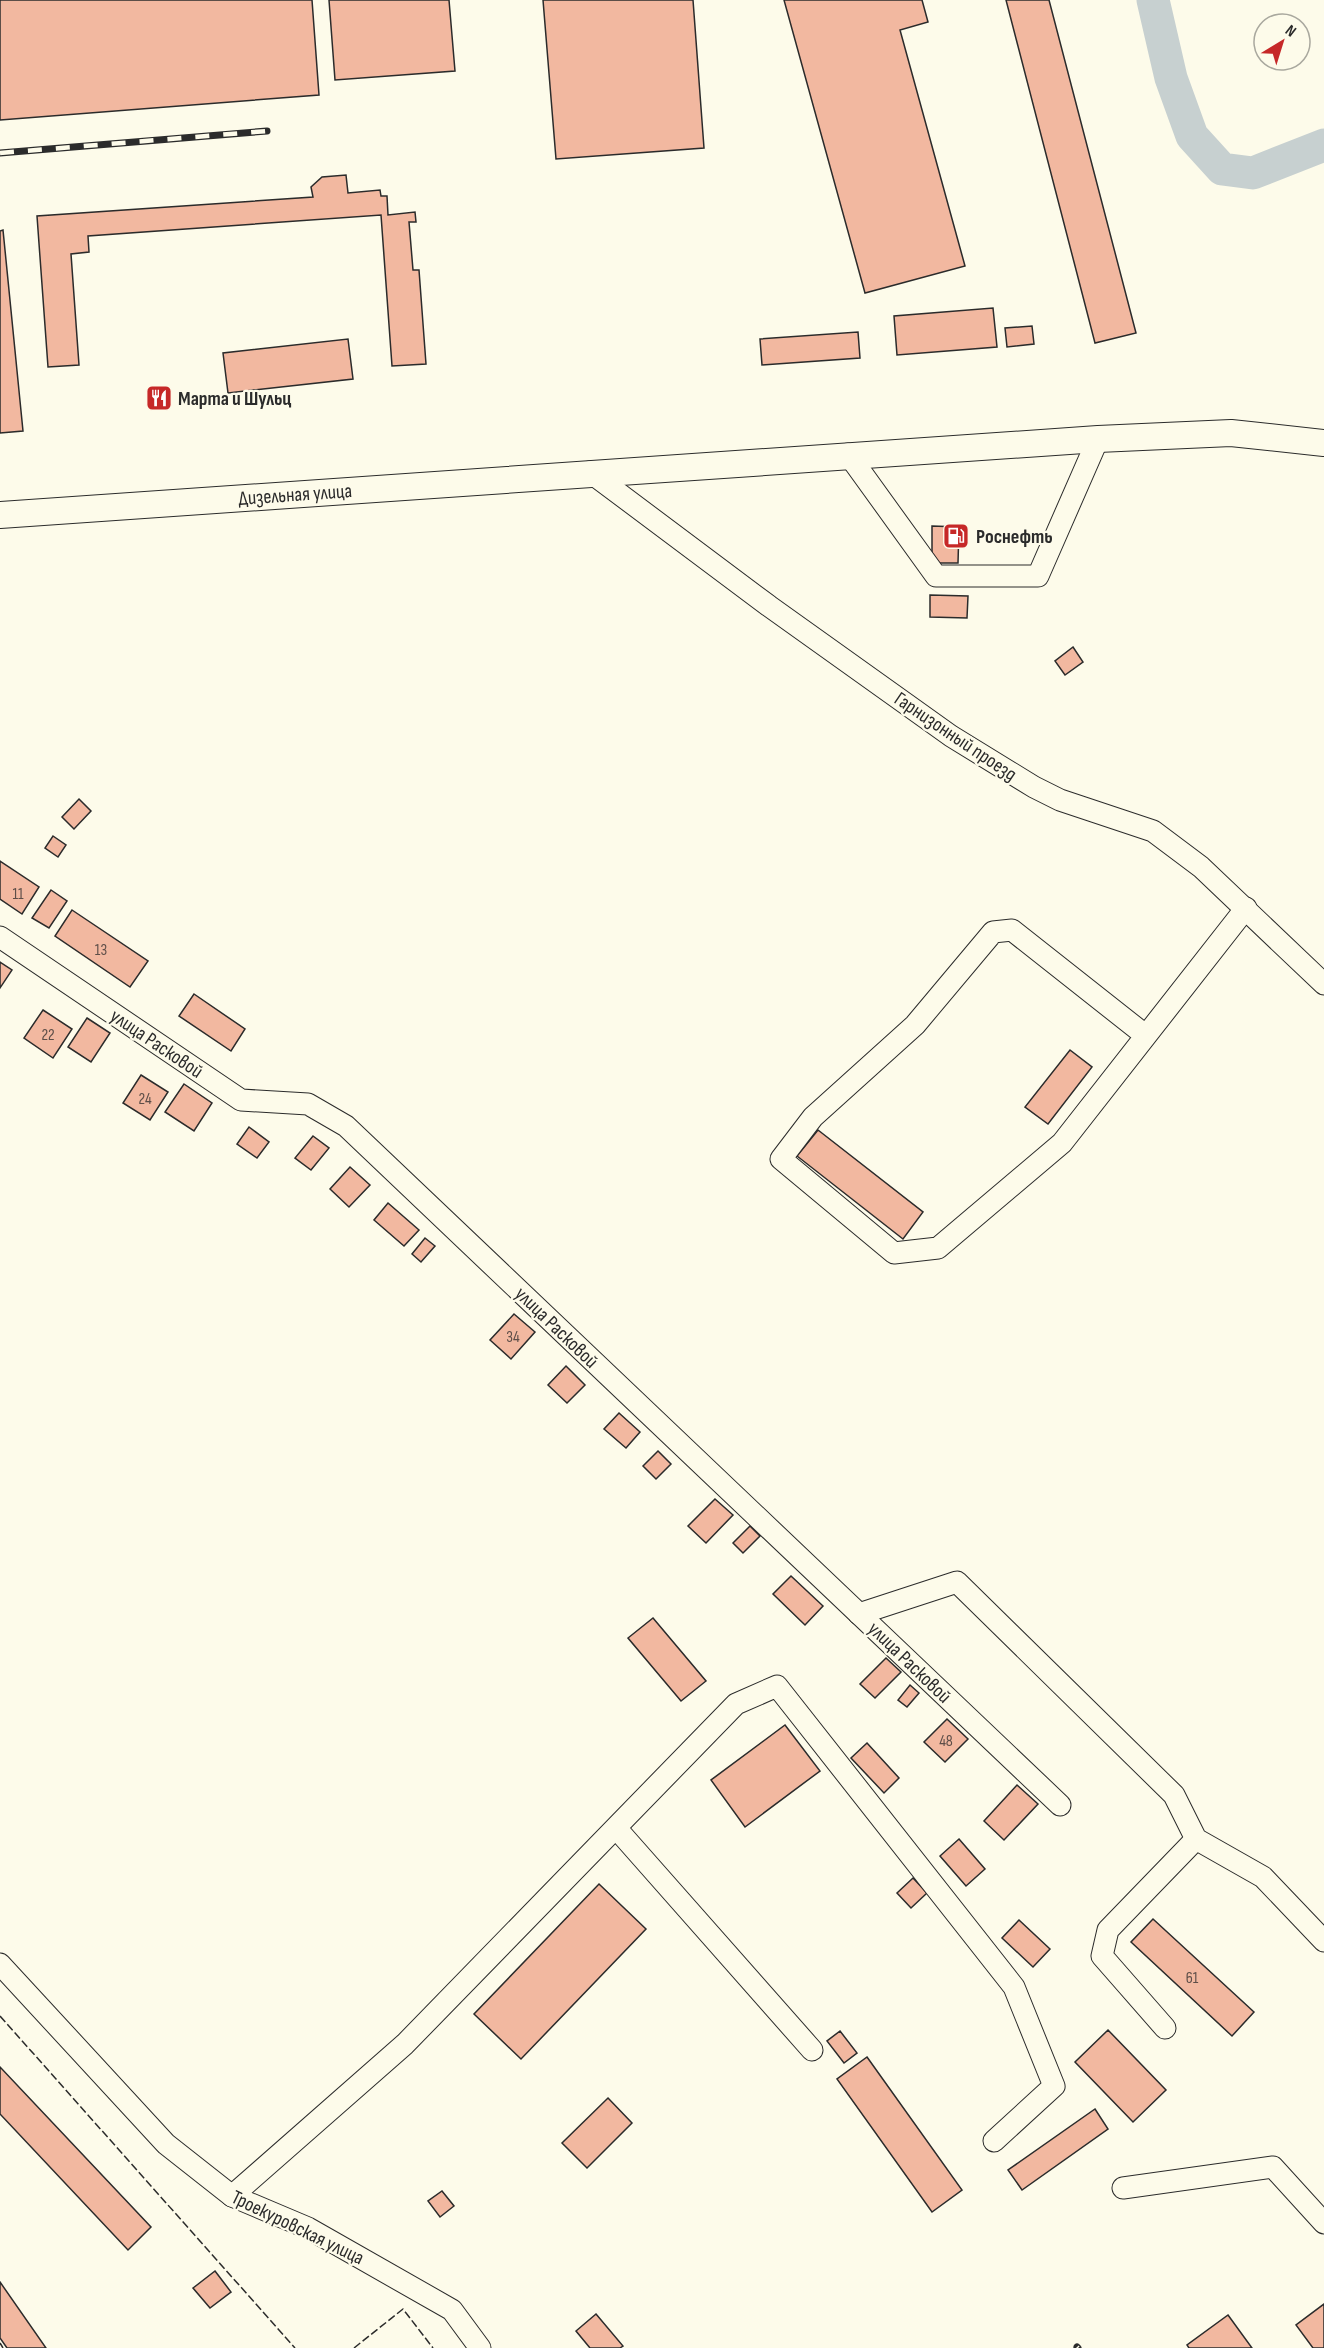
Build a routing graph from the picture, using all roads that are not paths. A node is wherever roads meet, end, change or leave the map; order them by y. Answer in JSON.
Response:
{"nodes":[{"id":1,"x":1098,"y":439,"type":"junction"},
{"id":2,"x":1324,"y":443,"type":"edge"},
{"id":3,"x":848,"y":454,"type":"junction"},
{"id":4,"x":590,"y":472,"type":"junction"},
{"id":5,"x":0,"y":515,"type":"edge"},
{"id":6,"x":1246,"y":908,"type":"junction"},
{"id":7,"x":0,"y":937,"type":"edge"},
{"id":8,"x":1324,"y":984,"type":"edge"},
{"id":9,"x":1145,"y":1035,"type":"junction"},
{"id":10,"x":859,"y":1614,"type":"junction"},
{"id":11,"x":1060,"y":1805,"type":"dead end"},
{"id":12,"x":616,"y":1828,"type":"junction"},
{"id":13,"x":1196,"y":1839,"type":"junction"},
{"id":14,"x":1324,"y":1941,"type":"edge"},
{"id":15,"x":0,"y":1964,"type":"edge"},
{"id":16,"x":1165,"y":2028,"type":"dead end"},
{"id":17,"x":812,"y":2050,"type":"dead end"},
{"id":18,"x":994,"y":2141,"type":"dead end"},
{"id":19,"x":1122,"y":2188,"type":"dead end"},
{"id":20,"x":232,"y":2196,"type":"junction"},
{"id":21,"x":1324,"y":2223,"type":"edge"},
{"id":22,"x":480,"y":2348,"type":"edge"}],
"edges":[{"from":1,"to":2,"type":"main road","name":"Дизельная улица"},
{"from":1,"to":3,"type":"main road","name":"Дизельная улица"},
{"from":1,"to":3,"type":"street"},
{"from":3,"to":4,"type":"main road","name":"Дизельная улица"},
{"from":4,"to":5,"type":"main road","name":"Дизельная улица"},
{"from":4,"to":6,"type":"street","name":"Гарнизонный проезд"},
{"from":6,"to":8,"type":"street","name":"Гарнизонный проезд"},
{"from":6,"to":9,"type":"street"},
{"from":7,"to":10,"type":"street","name":"улица Расковой"},
{"from":9,"to":9,"type":"street"},
{"from":10,"to":11,"type":"street","name":"улица Расковой"},
{"from":10,"to":13,"type":"street"},
{"from":12,"to":17,"type":"street"},
{"from":12,"to":18,"type":"street"},
{"from":12,"to":20,"type":"street"},
{"from":13,"to":14,"type":"street"},
{"from":13,"to":16,"type":"street"},
{"from":15,"to":20,"type":"street","name":"Троекуровская улица"},
{"from":19,"to":21,"type":"street"},
{"from":20,"to":22,"type":"street","name":"Троекуровская улица"}]}
